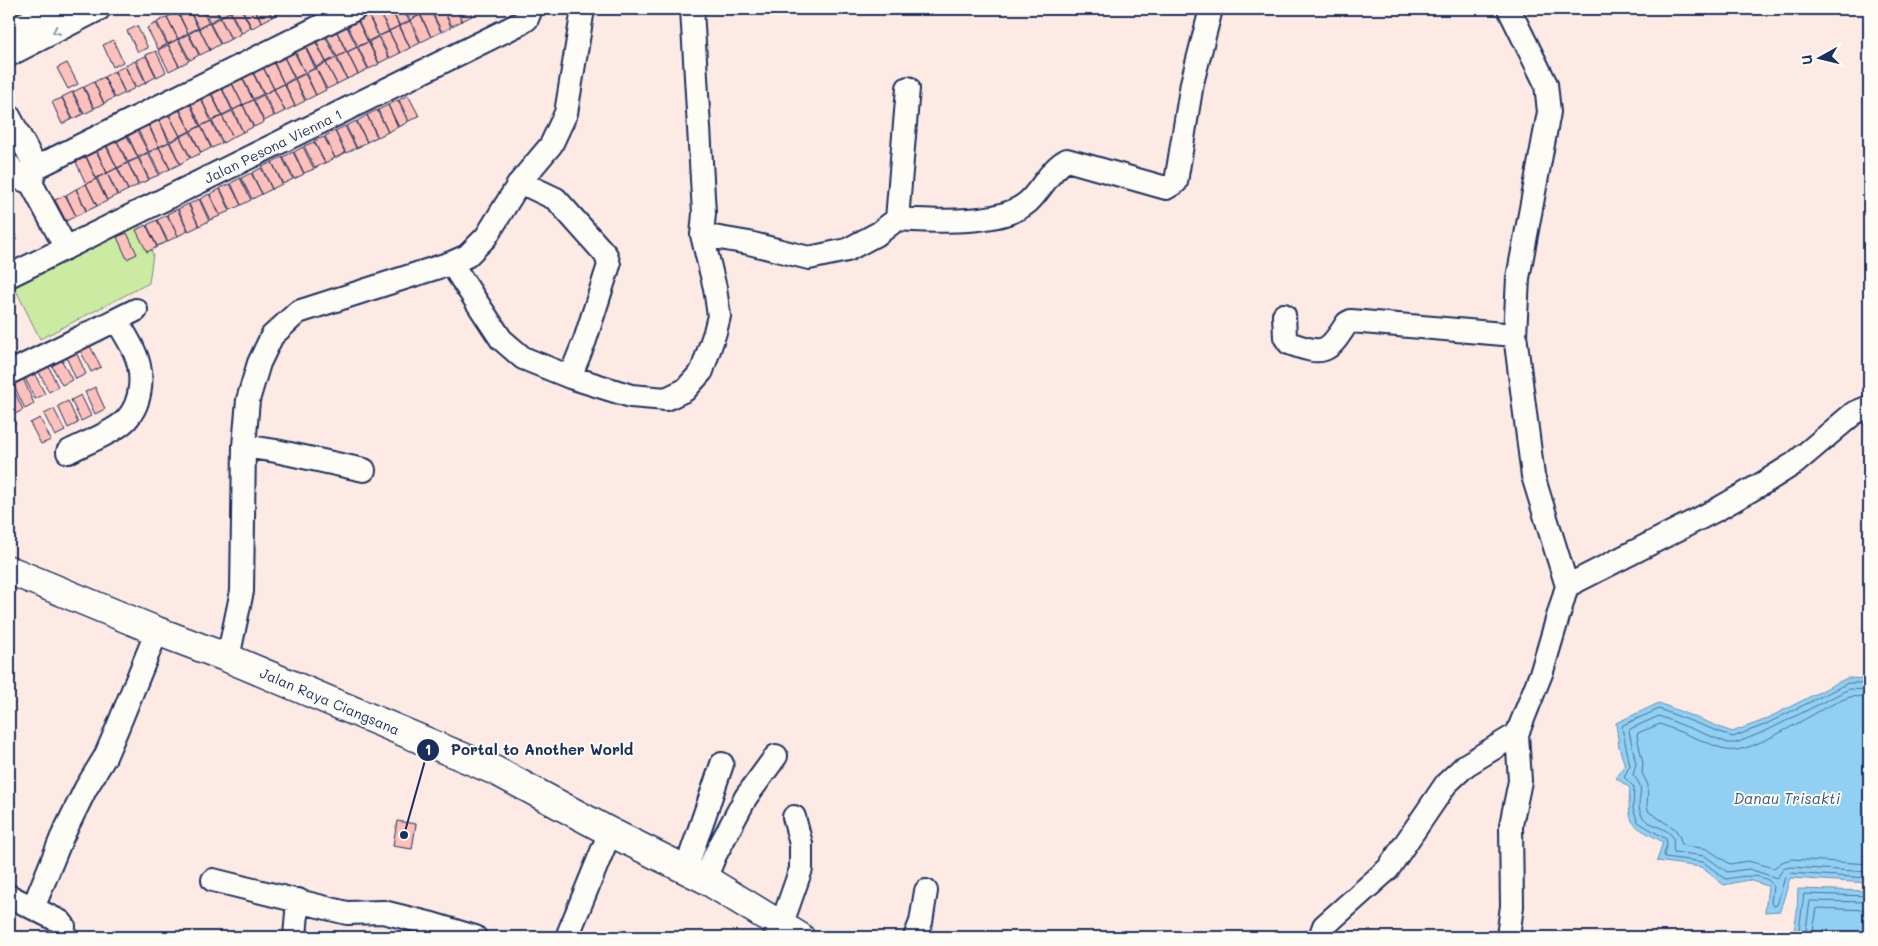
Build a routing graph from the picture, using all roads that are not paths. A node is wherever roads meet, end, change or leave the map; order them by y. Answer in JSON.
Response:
{"nodes":[{"id":1,"x":54,"y":9,"type":"edge"},
{"id":2,"x":99,"y":9,"type":"edge"},
{"id":3,"x":355,"y":9,"type":"edge"},
{"id":4,"x":531,"y":9,"type":"edge"},
{"id":5,"x":583,"y":9,"type":"edge"},
{"id":6,"x":692,"y":9,"type":"edge"},
{"id":7,"x":1211,"y":9,"type":"edge"},
{"id":8,"x":1509,"y":9,"type":"edge"},
{"id":9,"x":9,"y":32,"type":"edge"},
{"id":10,"x":9,"y":55,"type":"edge"},
{"id":11,"x":908,"y":88,"type":"dead end"},
{"id":12,"x":9,"y":116,"type":"edge"},
{"id":13,"x":20,"y":174,"type":"edge"},
{"id":14,"x":520,"y":182,"type":"junction"},
{"id":15,"x":898,"y":219,"type":"junction"},
{"id":16,"x":702,"y":235,"type":"junction"},
{"id":17,"x":66,"y":248,"type":"junction"},
{"id":18,"x":451,"y":263,"type":"junction"},
{"id":19,"x":9,"y":276,"type":"edge"},
{"id":20,"x":1284,"y":315,"type":"dead end"},
{"id":21,"x":1514,"y":335,"type":"junction"},
{"id":22,"x":9,"y":373,"type":"edge"},
{"id":23,"x":570,"y":377,"type":"junction"},
{"id":24,"x":1869,"y":407,"type":"edge"},
{"id":25,"x":244,"y":446,"type":"junction"},
{"id":26,"x":68,"y":452,"type":"dead end"},
{"id":27,"x":364,"y":470,"type":"dead end"},
{"id":28,"x":9,"y":570,"type":"edge"},
{"id":29,"x":1567,"y":586,"type":"junction"},
{"id":30,"x":156,"y":631,"type":"junction"},
{"id":31,"x":228,"y":658,"type":"junction"},
{"id":32,"x":1517,"y":734,"type":"junction"},
{"id":33,"x":776,"y":756,"type":"dead end"},
{"id":34,"x":722,"y":764,"type":"dead end"},
{"id":35,"x":794,"y":817,"type":"dead end"},
{"id":36,"x":610,"y":832,"type":"junction"},
{"id":37,"x":696,"y":874,"type":"junction"},
{"id":38,"x":213,"y":880,"type":"dead end"},
{"id":39,"x":926,"y":891,"type":"dead end"},
{"id":40,"x":9,"y":896,"type":"edge"},
{"id":41,"x":298,"y":900,"type":"junction"},
{"id":42,"x":33,"y":908,"type":"junction"},
{"id":43,"x":790,"y":931,"type":"edge"},
{"id":44,"x":63,"y":937,"type":"edge"},
{"id":45,"x":295,"y":937,"type":"edge"},
{"id":46,"x":475,"y":937,"type":"edge"},
{"id":47,"x":567,"y":937,"type":"edge"},
{"id":48,"x":915,"y":937,"type":"edge"},
{"id":49,"x":1320,"y":937,"type":"edge"},
{"id":50,"x":1508,"y":937,"type":"edge"}],
"edges":[{"from":1,"to":9,"type":"street"},
{"from":2,"to":10,"type":"street","one_way":true},
{"from":3,"to":13,"type":"street"},
{"from":4,"to":17,"type":"street","name":"Jalan Pesona Vienna 1"},
{"from":5,"to":14,"type":"street"},
{"from":6,"to":16,"type":"street"},
{"from":7,"to":15,"type":"street"},
{"from":8,"to":21,"type":"street"},
{"from":11,"to":15,"type":"street"},
{"from":12,"to":13,"type":"street"},
{"from":13,"to":17,"type":"street"},
{"from":14,"to":18,"type":"street"},
{"from":14,"to":23,"type":"street"},
{"from":15,"to":16,"type":"street"},
{"from":16,"to":23,"type":"street"},
{"from":17,"to":19,"type":"street","name":"Jalan Pesona Vienna 1"},
{"from":18,"to":23,"type":"street"},
{"from":18,"to":25,"type":"street"},
{"from":20,"to":21,"type":"street"},
{"from":21,"to":29,"type":"street"},
{"from":22,"to":26,"type":"street"},
{"from":24,"to":29,"type":"street"},
{"from":25,"to":27,"type":"street"},
{"from":25,"to":31,"type":"street"},
{"from":28,"to":30,"type":"main road","name":"Jalan Raya Ciangsana"},
{"from":29,"to":32,"type":"street"},
{"from":30,"to":31,"type":"main road","name":"Jalan Raya Ciangsana"},
{"from":30,"to":42,"type":"street"},
{"from":31,"to":36,"type":"main road","name":"Jalan Raya Ciangsana"},
{"from":32,"to":49,"type":"street"},
{"from":32,"to":50,"type":"street"},
{"from":33,"to":37,"type":"street"},
{"from":34,"to":37,"type":"street"},
{"from":35,"to":43,"type":"street"},
{"from":36,"to":37,"type":"main road","name":"Jalan Raya Ciangsana"},
{"from":36,"to":47,"type":"street"},
{"from":37,"to":43,"type":"main road","name":"Jalan Raya Ciangsana"},
{"from":38,"to":41,"type":"street"},
{"from":39,"to":48,"type":"street"},
{"from":40,"to":42,"type":"street"},
{"from":41,"to":45,"type":"street"},
{"from":41,"to":46,"type":"street"},
{"from":42,"to":44,"type":"street"}]}
